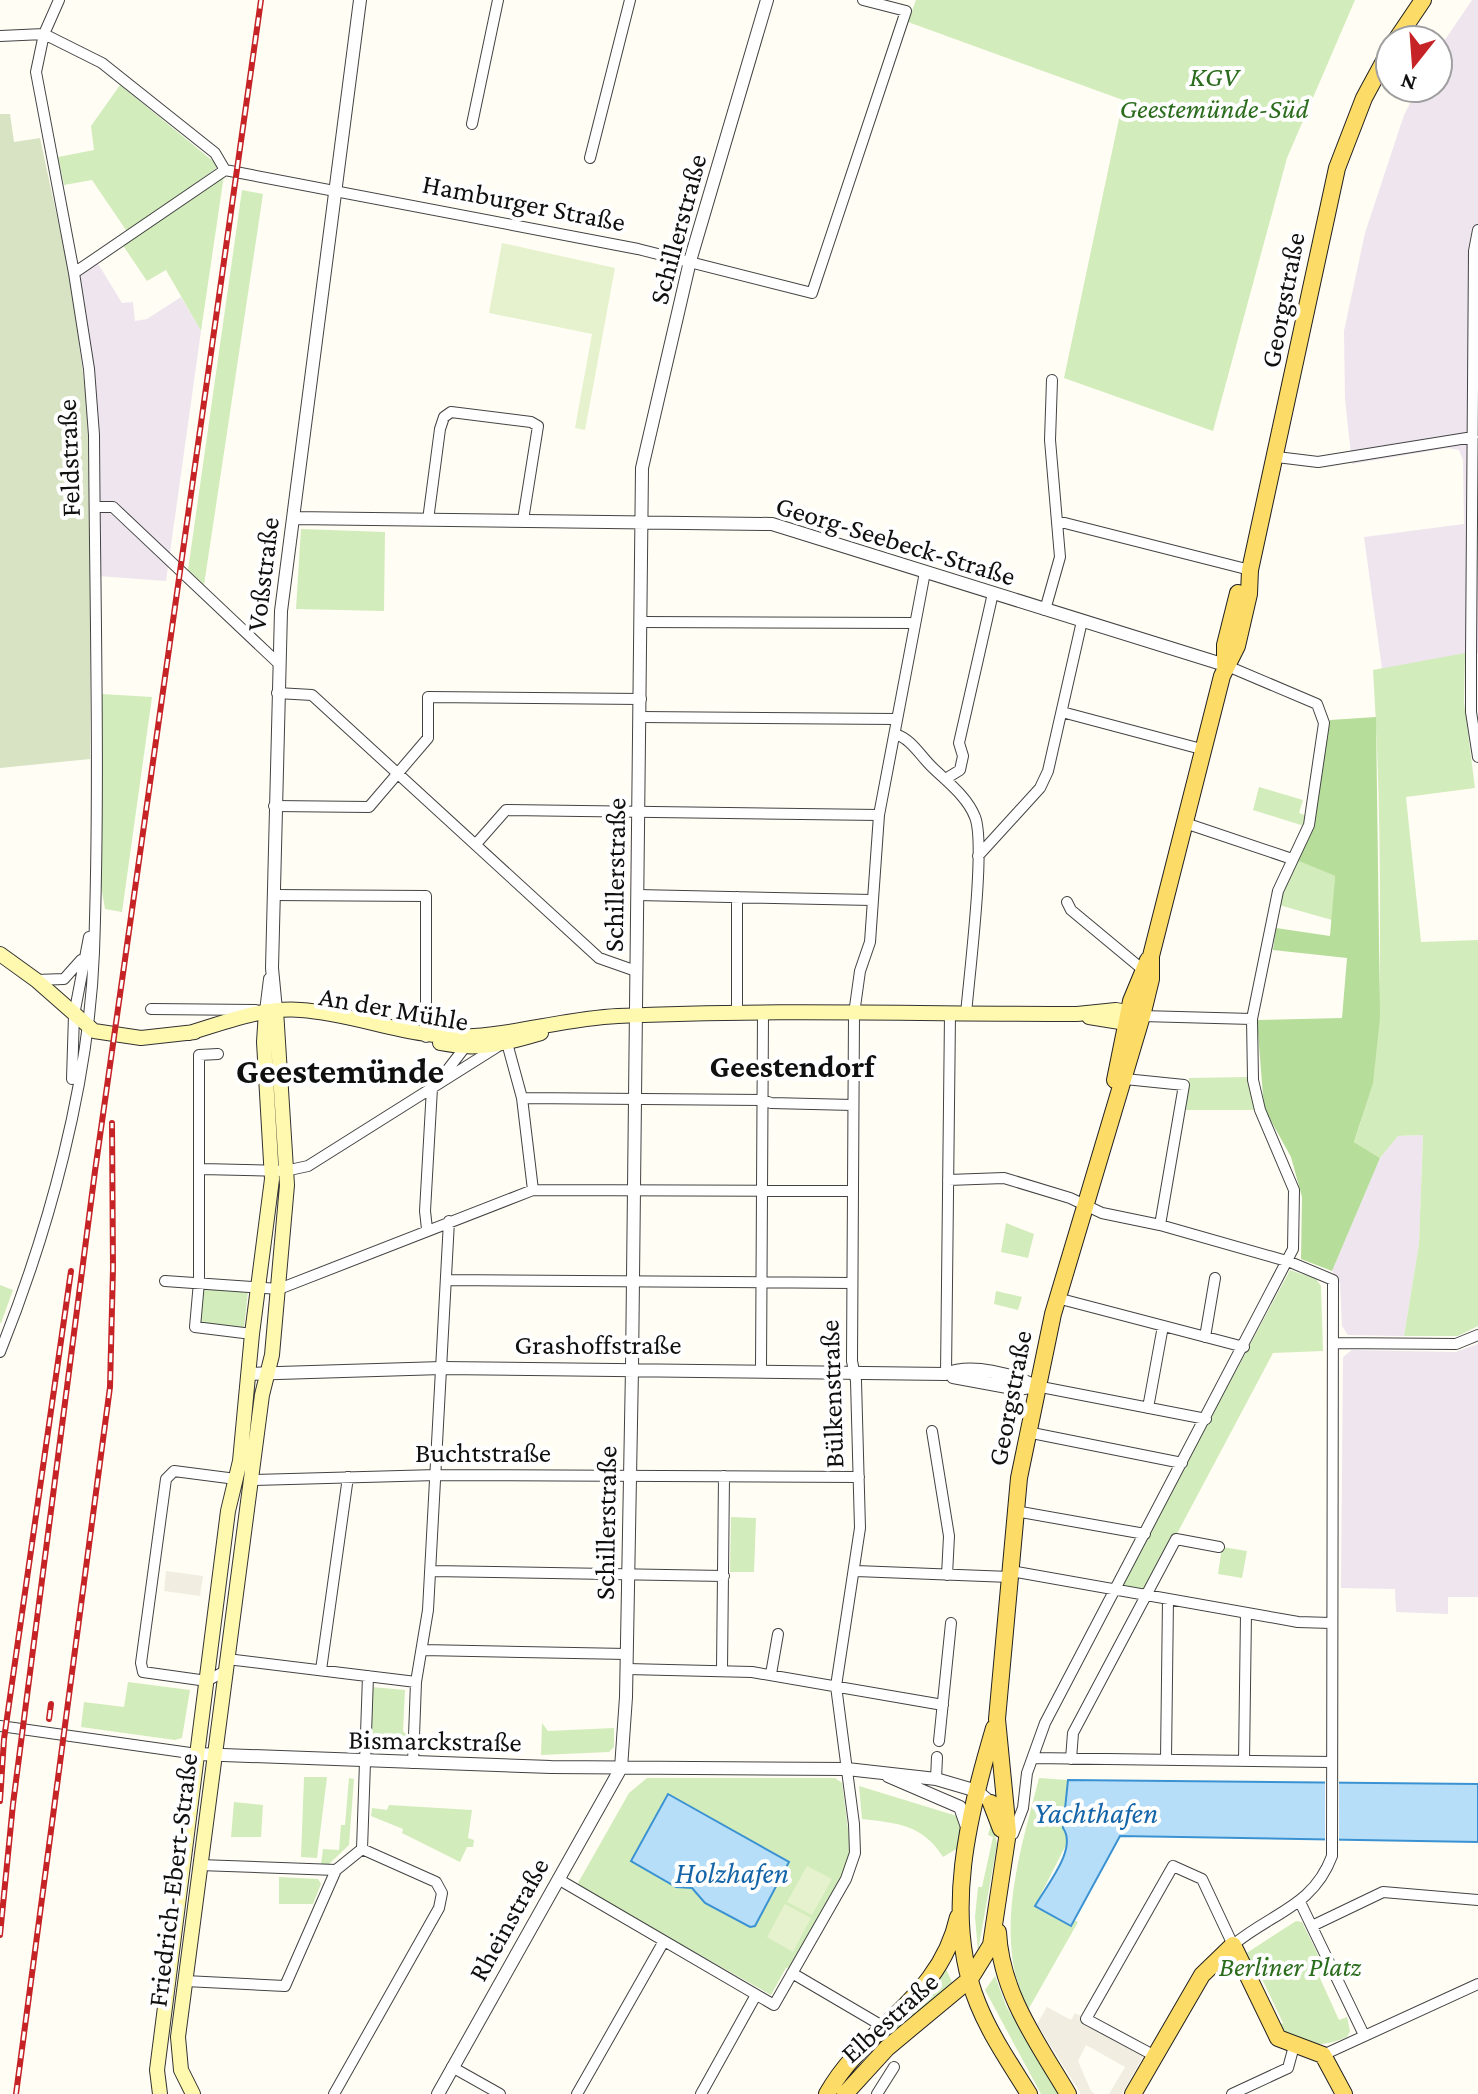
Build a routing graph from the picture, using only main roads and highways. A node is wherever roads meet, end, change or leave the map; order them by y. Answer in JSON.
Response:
{"nodes":[{"id":1,"x":1423,"y":0,"type":"edge"},
{"id":2,"x":1407,"y":24,"type":"edge"},
{"id":3,"x":1374,"y":80,"type":"edge"},
{"id":4,"x":0,"y":954,"type":"edge"},
{"id":5,"x":271,"y":1016,"type":"junction"},
{"id":6,"x":635,"y":1016,"type":"junction"},
{"id":7,"x":1132,"y":1016,"type":"junction"},
{"id":8,"x":469,"y":1042,"type":"junction"},
{"id":9,"x":1115,"y":1096,"type":"junction"},
{"id":10,"x":279,"y":1171,"type":"junction"},
{"id":11,"x":244,"y":1479,"type":"junction"},
{"id":12,"x":997,"y":1719,"type":"junction"},
{"id":13,"x":987,"y":1800,"type":"junction"},
{"id":14,"x":962,"y":1900,"type":"junction"},
{"id":15,"x":997,"y":1918,"type":"junction"},
{"id":16,"x":970,"y":1979,"type":"junction"},
{"id":17,"x":160,"y":2094,"type":"edge"},
{"id":18,"x":193,"y":2094,"type":"edge"},
{"id":19,"x":827,"y":2094,"type":"edge"},
{"id":20,"x":845,"y":2094,"type":"edge"},
{"id":21,"x":1029,"y":2094,"type":"edge"},
{"id":22,"x":1068,"y":2094,"type":"edge"},
{"id":23,"x":1133,"y":2094,"type":"edge"},
{"id":24,"x":1344,"y":2094,"type":"edge"}],
"edges":[{"from":1,"to":2,"type":"main road"},
{"from":3,"to":7,"type":"main road","name":"Georgstraße"},
{"from":4,"to":5,"type":"main road","name":"An der Mühle"},
{"from":5,"to":8,"type":"main road","name":"An der Mühle"},
{"from":5,"to":10,"type":"main road"},
{"from":6,"to":7,"type":"main road","name":"An der Mühle"},
{"from":6,"to":8,"type":"main road","name":"An der Mühle"},
{"from":6,"to":8,"type":"main road","name":"An der Mühle"},
{"from":7,"to":9,"type":"main road","name":"Georgstraße"},
{"from":7,"to":9,"type":"main road","name":"Georgstraße"},
{"from":9,"to":12,"type":"main road","name":"Georgstraße"},
{"from":10,"to":11,"type":"main road","name":"Friedrich-Ebert-Straße"},
{"from":10,"to":11,"type":"main road","name":"Friedrich-Ebert-Straße"},
{"from":11,"to":17,"type":"main road","name":"Friedrich-Ebert-Straße"},
{"from":11,"to":18,"type":"main road","name":"Friedrich-Ebert-Straße"},
{"from":12,"to":13,"type":"main road","name":"Georgstraße"},
{"from":12,"to":13,"type":"main road","name":"Georgstraße"},
{"from":13,"to":14,"type":"main road"},
{"from":13,"to":15,"type":"main road"},
{"from":14,"to":16,"type":"main road"},
{"from":14,"to":19,"type":"main road","name":"Elbestraße"},
{"from":15,"to":16,"type":"main road"},
{"from":15,"to":22,"type":"main road"},
{"from":16,"to":20,"type":"main road","name":"Elbestraße"},
{"from":16,"to":21,"type":"main road"},
{"from":23,"to":24,"type":"main road"}]}
